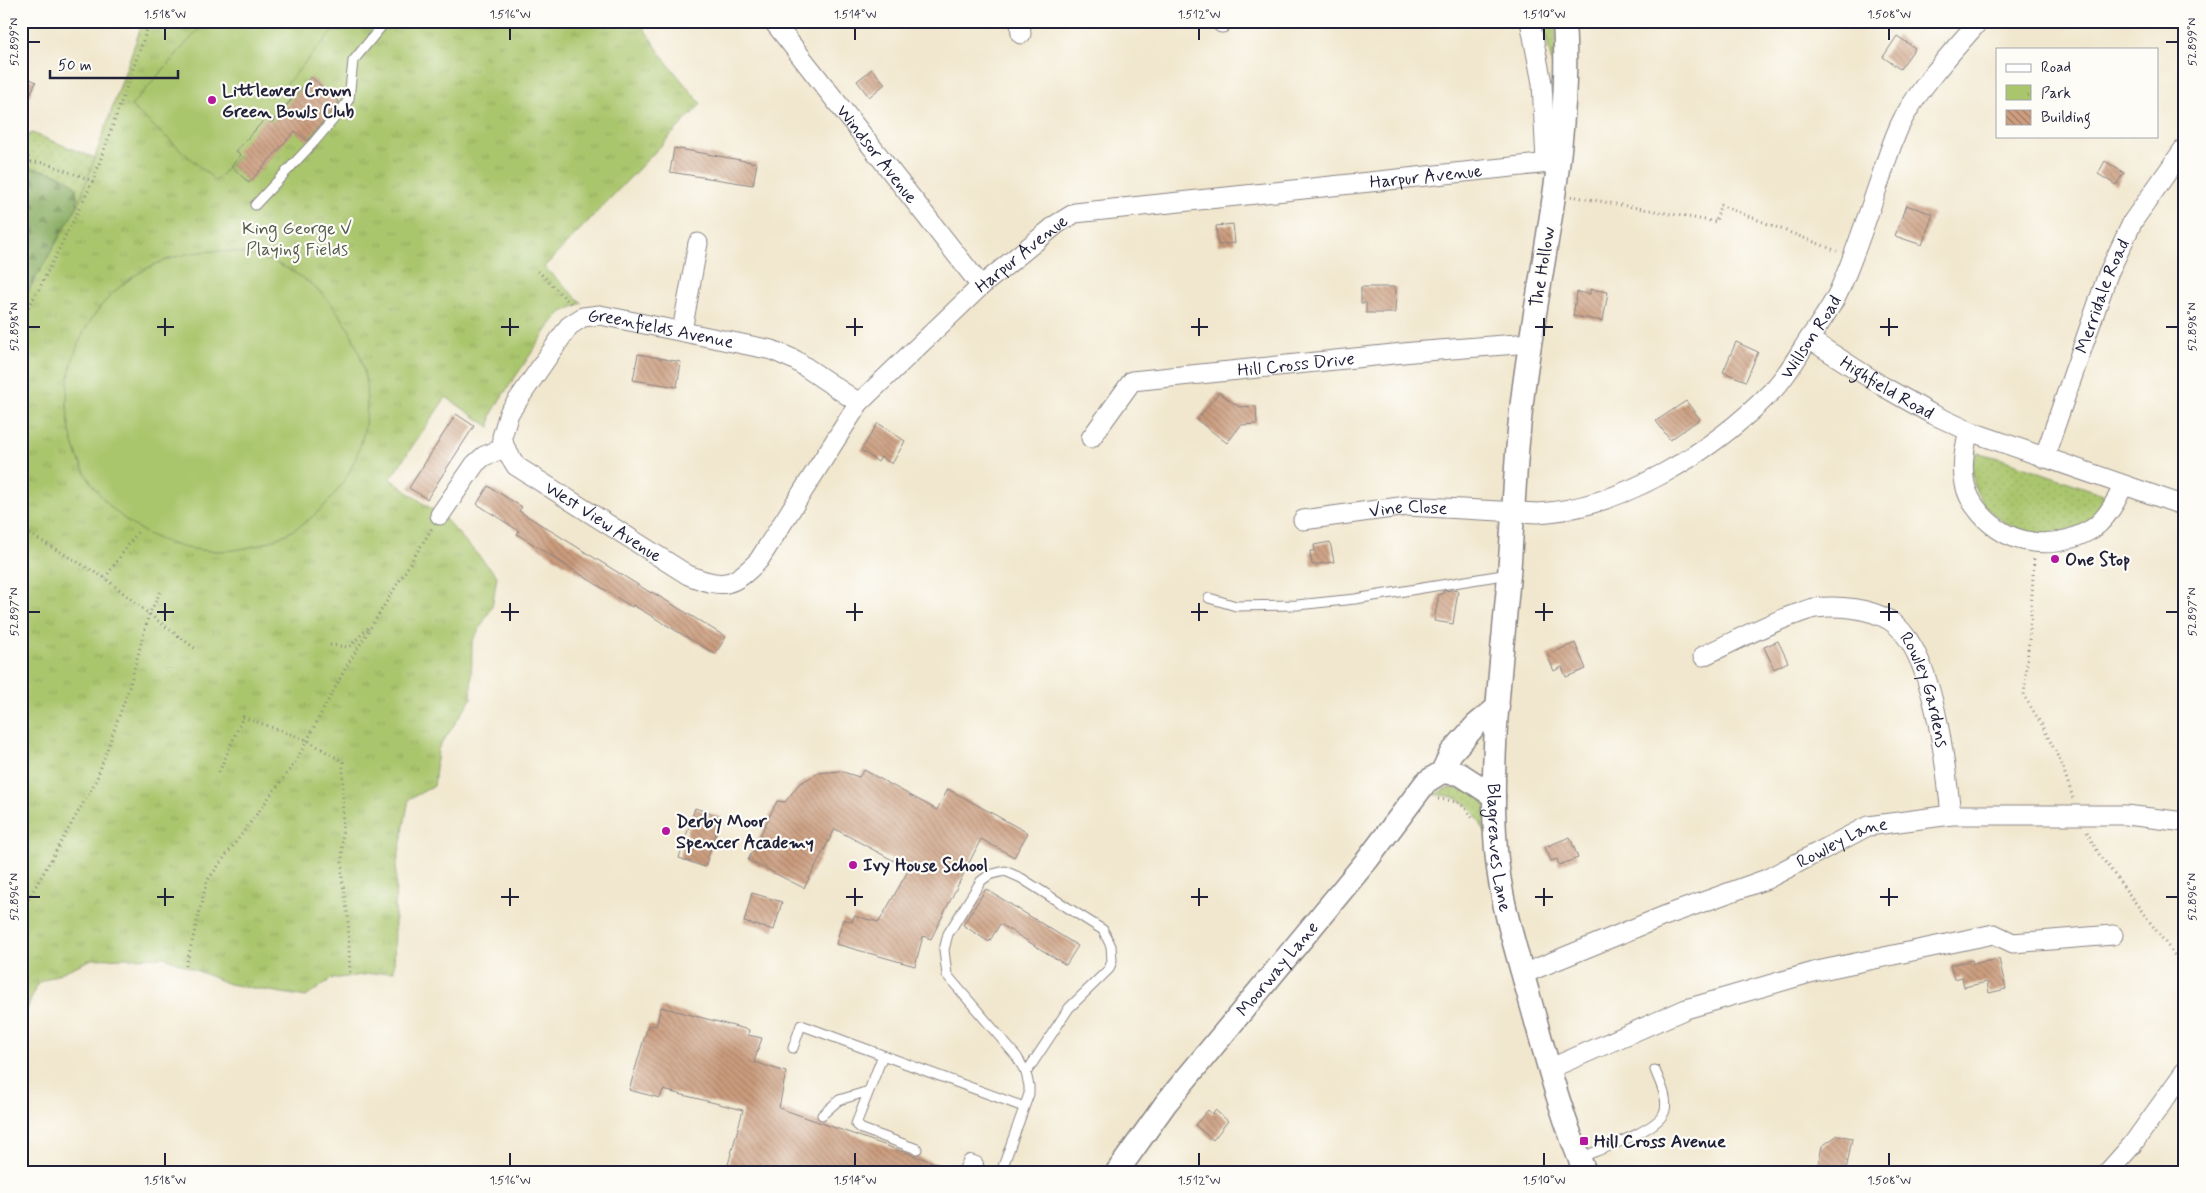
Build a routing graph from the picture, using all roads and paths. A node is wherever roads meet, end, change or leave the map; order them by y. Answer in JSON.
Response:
{"nodes":[{"id":1,"x":150,"y":21,"type":"edge"},
{"id":2,"x":386,"y":21,"type":"edge"},
{"id":3,"x":773,"y":21,"type":"edge"},
{"id":4,"x":1530,"y":21,"type":"edge"},
{"id":5,"x":1564,"y":21,"type":"edge"},
{"id":6,"x":1979,"y":21,"type":"edge"},
{"id":7,"x":21,"y":138,"type":"edge"},
{"id":8,"x":2185,"y":147,"type":"edge"},
{"id":9,"x":21,"y":161,"type":"edge"},
{"id":10,"x":30,"y":162,"type":"junction"},
{"id":11,"x":1552,"y":162,"type":"junction"},
{"id":12,"x":2178,"y":171,"type":"edge"},
{"id":13,"x":93,"y":181,"type":"junction"},
{"id":14,"x":1554,"y":193,"type":"junction"},
{"id":15,"x":255,"y":205,"type":"dead end"},
{"id":16,"x":698,"y":243,"type":"dead end"},
{"id":17,"x":1852,"y":257,"type":"junction"},
{"id":18,"x":538,"y":271,"type":"dead end"},
{"id":19,"x":981,"y":286,"type":"junction"},
{"id":20,"x":583,"y":317,"type":"junction"},
{"id":21,"x":21,"y":320,"type":"edge"},
{"id":22,"x":682,"y":331,"type":"junction"},
{"id":23,"x":1809,"y":338,"type":"junction"},
{"id":24,"x":1530,"y":343,"type":"junction"},
{"id":25,"x":859,"y":403,"type":"junction"},
{"id":26,"x":1969,"y":431,"type":"junction"},
{"id":27,"x":1091,"y":438,"type":"dead end"},
{"id":28,"x":505,"y":448,"type":"junction"},
{"id":29,"x":2044,"y":458,"type":"junction"},
{"id":30,"x":2124,"y":486,"type":"junction"},
{"id":31,"x":2185,"y":506,"type":"edge"},
{"id":32,"x":1513,"y":512,"type":"junction"},
{"id":33,"x":440,"y":515,"type":"joint"},
{"id":34,"x":1303,"y":520,"type":"dead end"},
{"id":35,"x":21,"y":529,"type":"edge"},
{"id":36,"x":139,"y":530,"type":"dead end"},
{"id":37,"x":2034,"y":543,"type":"junction"},
{"id":38,"x":1509,"y":574,"type":"junction"},
{"id":39,"x":105,"y":578,"type":"junction"},
{"id":40,"x":713,"y":585,"type":"joint"},
{"id":41,"x":162,"y":589,"type":"dead end"},
{"id":42,"x":1209,"y":598,"type":"dead end"},
{"id":43,"x":149,"y":614,"type":"junction"},
{"id":44,"x":374,"y":622,"type":"junction"},
{"id":45,"x":330,"y":645,"type":"dead end"},
{"id":46,"x":197,"y":650,"type":"dead end"},
{"id":47,"x":1703,"y":656,"type":"dead end"},
{"id":48,"x":1498,"y":707,"type":"junction"},
{"id":49,"x":307,"y":740,"type":"junction"},
{"id":50,"x":219,"y":772,"type":"dead end"},
{"id":51,"x":1442,"y":772,"type":"junction"},
{"id":52,"x":1415,"y":796,"type":"junction"},
{"id":53,"x":1494,"y":796,"type":"junction"},
{"id":54,"x":2078,"y":814,"type":"junction"},
{"id":55,"x":1951,"y":815,"type":"junction"},
{"id":56,"x":2185,"y":822,"type":"edge"},
{"id":57,"x":1476,"y":825,"type":"dead end"},
{"id":58,"x":21,"y":912,"type":"edge"},
{"id":59,"x":2113,"y":935,"type":"dead end"},
{"id":60,"x":186,"y":966,"type":"dead end"},
{"id":61,"x":2185,"y":969,"type":"edge"},
{"id":62,"x":1523,"y":974,"type":"junction"},
{"id":63,"x":350,"y":976,"type":"dead end"},
{"id":64,"x":793,"y":1048,"type":"dead end"},
{"id":65,"x":883,"y":1055,"type":"junction"},
{"id":66,"x":1549,"y":1069,"type":"junction"},
{"id":67,"x":1655,"y":1070,"type":"dead end"},
{"id":68,"x":2185,"y":1071,"type":"edge"},
{"id":69,"x":1026,"y":1073,"type":"junction"},
{"id":70,"x":869,"y":1091,"type":"junction"},
{"id":71,"x":1024,"y":1107,"type":"junction"},
{"id":72,"x":822,"y":1115,"type":"dead end"},
{"id":73,"x":917,"y":1149,"type":"dead end"},
{"id":74,"x":1582,"y":1165,"type":"edge"},
{"id":75,"x":965,"y":1172,"type":"edge"},
{"id":76,"x":972,"y":1172,"type":"edge"},
{"id":77,"x":1001,"y":1172,"type":"edge"},
{"id":78,"x":1117,"y":1172,"type":"edge"},
{"id":79,"x":2108,"y":1172,"type":"edge"}],
"edges":[{"from":1,"to":13,"type":"path"},
{"from":2,"to":15,"type":"lane"},
{"from":3,"to":19,"type":"street","name":"Windsor Avenue"},
{"from":4,"to":11,"type":"street"},
{"from":5,"to":11,"type":"street","name":"The Hollow"},
{"from":6,"to":17,"type":"street","name":"Willson Road"},
{"from":7,"to":10,"type":"path"},
{"from":8,"to":12,"type":"street","name":"Merridale Road"},
{"from":9,"to":10,"type":"path"},
{"from":10,"to":13,"type":"path"},
{"from":11,"to":14,"type":"street","name":"The Hollow"},
{"from":11,"to":19,"type":"street","name":"Harpur Avenue"},
{"from":12,"to":29,"type":"street","name":"Merridale Road"},
{"from":13,"to":21,"type":"path"},
{"from":14,"to":17,"type":"path"},
{"from":14,"to":24,"type":"street","name":"The Hollow"},
{"from":16,"to":22,"type":"street"},
{"from":17,"to":23,"type":"street","name":"Willson Road"},
{"from":18,"to":20,"type":"path"},
{"from":19,"to":25,"type":"street","name":"Harpur Avenue"},
{"from":20,"to":22,"type":"street","name":"Greenfields Avenue"},
{"from":20,"to":28,"type":"street","name":"Greenfields Avenue"},
{"from":22,"to":25,"type":"street","name":"Greenfields Avenue"},
{"from":23,"to":26,"type":"street","name":"Highfield Road"},
{"from":23,"to":32,"type":"street","name":"Willson Road"},
{"from":24,"to":27,"type":"street","name":"Hill Cross Drive"},
{"from":24,"to":32,"type":"street","name":"The Hollow"},
{"from":25,"to":40,"type":"street","name":"Harpur Avenue"},
{"from":26,"to":29,"type":"street","name":"Highfield Road"},
{"from":26,"to":37,"type":"street"},
{"from":28,"to":33,"type":"street"},
{"from":28,"to":40,"type":"street","name":"West View Avenue"},
{"from":29,"to":30,"type":"street","name":"Highfield Road"},
{"from":30,"to":31,"type":"street","name":"Highfield Road"},
{"from":30,"to":37,"type":"street"},
{"from":32,"to":34,"type":"street","name":"Vine Close"},
{"from":32,"to":38,"type":"street","name":"Blagreaves Lane"},
{"from":33,"to":44,"type":"path"},
{"from":35,"to":39,"type":"path"},
{"from":36,"to":39,"type":"path"},
{"from":37,"to":54,"type":"path"},
{"from":38,"to":42,"type":"lane"},
{"from":38,"to":48,"type":"street","name":"Blagreaves Lane"},
{"from":39,"to":43,"type":"path"},
{"from":41,"to":43,"type":"path"},
{"from":43,"to":46,"type":"path"},
{"from":43,"to":58,"type":"path"},
{"from":44,"to":45,"type":"path"},
{"from":44,"to":49,"type":"path"},
{"from":47,"to":55,"type":"street","name":"Rowley Gardens"},
{"from":48,"to":51,"type":"street","name":"Moorway Lane"},
{"from":48,"to":53,"type":"street","name":"Blagreaves Lane"},
{"from":49,"to":50,"type":"path"},
{"from":49,"to":60,"type":"path"},
{"from":49,"to":63,"type":"path"},
{"from":51,"to":52,"type":"street","name":"Moorway Lane"},
{"from":51,"to":53,"type":"street"},
{"from":52,"to":57,"type":"path"},
{"from":52,"to":78,"type":"street","name":"Moorway Lane"},
{"from":53,"to":62,"type":"street","name":"Blagreaves Lane"},
{"from":54,"to":55,"type":"street","name":"Rowley Lane"},
{"from":54,"to":56,"type":"street","name":"Rowley Lane"},
{"from":54,"to":61,"type":"path"},
{"from":55,"to":62,"type":"street","name":"Rowley Lane"},
{"from":59,"to":66,"type":"street"},
{"from":62,"to":66,"type":"street","name":"Blagreaves Lane"},
{"from":64,"to":65,"type":"lane"},
{"from":65,"to":70,"type":"lane"},
{"from":65,"to":71,"type":"lane"},
{"from":66,"to":74,"type":"street","name":"Blagreaves Lane"},
{"from":67,"to":74,"type":"lane"},
{"from":68,"to":79,"type":"street"},
{"from":69,"to":69,"type":"lane"},
{"from":69,"to":71,"type":"lane"},
{"from":70,"to":72,"type":"lane"},
{"from":70,"to":73,"type":"lane"},
{"from":71,"to":77,"type":"lane"},
{"from":75,"to":76,"type":"street"}]}
